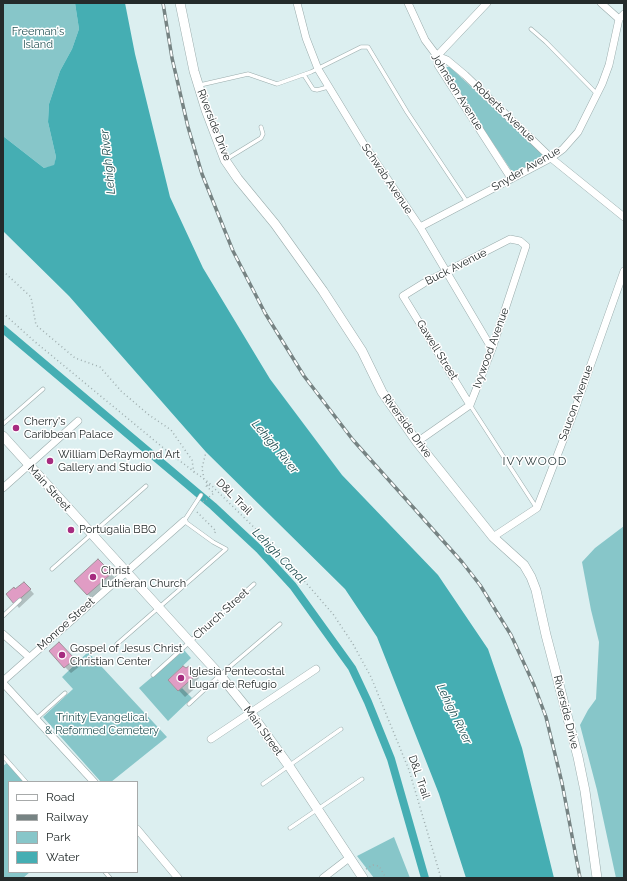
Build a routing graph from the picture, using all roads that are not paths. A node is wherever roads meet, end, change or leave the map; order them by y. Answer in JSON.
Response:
{"nodes":[{"id":1,"x":180,"y":3,"type":"edge"},
{"id":2,"x":297,"y":3,"type":"edge"},
{"id":3,"x":408,"y":3,"type":"edge"},
{"id":4,"x":487,"y":3,"type":"edge"},
{"id":5,"x":601,"y":3,"type":"edge"},
{"id":6,"x":621,"y":16,"type":"edge"},
{"id":7,"x":531,"y":29,"type":"dead end"},
{"id":8,"x":437,"y":56,"type":"junction"},
{"id":9,"x":318,"y":69,"type":"junction"},
{"id":10,"x":304,"y":75,"type":"junction"},
{"id":11,"x":199,"y":86,"type":"junction"},
{"id":12,"x":329,"y":86,"type":"junction"},
{"id":13,"x":597,"y":94,"type":"junction"},
{"id":14,"x":261,"y":128,"type":"dead end"},
{"id":15,"x":551,"y":158,"type":"junction"},
{"id":16,"x":226,"y":160,"type":"junction"},
{"id":17,"x":511,"y":178,"type":"junction"},
{"id":18,"x":467,"y":202,"type":"junction"},
{"id":19,"x":624,"y":217,"type":"edge"},
{"id":20,"x":420,"y":227,"type":"junction"},
{"id":21,"x":510,"y":239,"type":"joint"},
{"id":22,"x":624,"y":271,"type":"edge"},
{"id":23,"x":446,"y":273,"type":"junction"},
{"id":24,"x":403,"y":296,"type":"joint"},
{"id":25,"x":492,"y":349,"type":"junction"},
{"id":26,"x":43,"y":389,"type":"dead end"},
{"id":27,"x":470,"y":405,"type":"junction"},
{"id":28,"x":78,"y":421,"type":"dead end"},
{"id":29,"x":3,"y":424,"type":"edge"},
{"id":30,"x":3,"y":436,"type":"edge"},
{"id":31,"x":418,"y":442,"type":"junction"},
{"id":32,"x":29,"y":465,"type":"junction"},
{"id":33,"x":146,"y":486,"type":"dead end"},
{"id":34,"x":3,"y":488,"type":"edge"},
{"id":35,"x":201,"y":496,"type":"dead end"},
{"id":36,"x":537,"y":508,"type":"junction"},
{"id":37,"x":184,"y":521,"type":"junction"},
{"id":38,"x":92,"y":534,"type":"junction"},
{"id":39,"x":493,"y":537,"type":"junction"},
{"id":40,"x":52,"y":569,"type":"dead end"},
{"id":41,"x":126,"y":571,"type":"junction"},
{"id":42,"x":254,"y":584,"type":"dead end"},
{"id":43,"x":20,"y":600,"type":"dead end"},
{"id":44,"x":159,"y":608,"type":"junction"},
{"id":45,"x":3,"y":616,"type":"edge"},
{"id":46,"x":280,"y":624,"type":"dead end"},
{"id":47,"x":3,"y":634,"type":"edge"},
{"id":48,"x":190,"y":642,"type":"junction"},
{"id":49,"x":117,"y":644,"type":"dead end"},
{"id":50,"x":28,"y":657,"type":"junction"},
{"id":51,"x":316,"y":669,"type":"dead end"},
{"id":52,"x":153,"y":674,"type":"dead end"},
{"id":53,"x":220,"y":675,"type":"junction"},
{"id":54,"x":3,"y":682,"type":"edge"},
{"id":55,"x":65,"y":693,"type":"dead end"},
{"id":56,"x":189,"y":704,"type":"dead end"},
{"id":57,"x":250,"y":712,"type":"junction"},
{"id":58,"x":36,"y":719,"type":"junction"},
{"id":59,"x":341,"y":729,"type":"dead end"},
{"id":60,"x":211,"y":739,"type":"dead end"},
{"id":61,"x":3,"y":756,"type":"edge"},
{"id":62,"x":289,"y":766,"type":"junction"},
{"id":63,"x":362,"y":779,"type":"dead end"},
{"id":64,"x":25,"y":781,"type":"edge"},
{"id":65,"x":93,"y":781,"type":"edge"},
{"id":66,"x":263,"y":784,"type":"dead end"},
{"id":67,"x":318,"y":809,"type":"junction"},
{"id":68,"x":290,"y":828,"type":"dead end"},
{"id":69,"x":138,"y":830,"type":"edge"},
{"id":70,"x":349,"y":858,"type":"junction"},
{"id":71,"x":361,"y":875,"type":"edge"},
{"id":72,"x":178,"y":878,"type":"edge"},
{"id":73,"x":323,"y":878,"type":"edge"},
{"id":74,"x":598,"y":878,"type":"edge"}],
"edges":[{"from":1,"to":11,"type":"street","name":"Riverside Drive"},
{"from":2,"to":9,"type":"street","name":"Schwab Avenue"},
{"from":3,"to":8,"type":"street","name":"Johnston Avenue"},
{"from":4,"to":8,"type":"street"},
{"from":5,"to":6,"type":"street"},
{"from":6,"to":13,"type":"street","name":"Snyder Avenue"},
{"from":7,"to":13,"type":"lane"},
{"from":8,"to":15,"type":"street","name":"Roberts Avenue"},
{"from":8,"to":17,"type":"street","name":"Johnston Avenue"},
{"from":9,"to":10,"type":"lane"},
{"from":9,"to":12,"type":"street","name":"Schwab Avenue"},
{"from":9,"to":18,"type":"lane"},
{"from":10,"to":11,"type":"lane"},
{"from":10,"to":12,"type":"lane"},
{"from":11,"to":16,"type":"street","name":"Riverside Drive"},
{"from":12,"to":20,"type":"street","name":"Schwab Avenue"},
{"from":13,"to":15,"type":"street","name":"Snyder Avenue"},
{"from":14,"to":16,"type":"lane"},
{"from":15,"to":17,"type":"street","name":"Snyder Avenue"},
{"from":15,"to":19,"type":"street","name":"Roberts Avenue"},
{"from":16,"to":31,"type":"street","name":"Riverside Drive"},
{"from":17,"to":18,"type":"street","name":"Snyder Avenue"},
{"from":18,"to":20,"type":"street","name":"Snyder Avenue"},
{"from":20,"to":23,"type":"street","name":"Schwab Avenue"},
{"from":21,"to":23,"type":"street","name":"Buck Avenue"},
{"from":21,"to":25,"type":"street","name":"Ivywood Avenue"},
{"from":22,"to":36,"type":"street","name":"Saucon Avenue"},
{"from":23,"to":24,"type":"street","name":"Buck Avenue"},
{"from":23,"to":25,"type":"street","name":"Schwab Avenue"},
{"from":24,"to":27,"type":"street","name":"Gawell Street"},
{"from":25,"to":27,"type":"street","name":"Ivywood Avenue"},
{"from":26,"to":29,"type":"lane"},
{"from":27,"to":31,"type":"street"},
{"from":27,"to":36,"type":"lane"},
{"from":28,"to":32,"type":"street"},
{"from":30,"to":32,"type":"street","name":"Main Street"},
{"from":31,"to":39,"type":"street","name":"Riverside Drive"},
{"from":32,"to":34,"type":"street"},
{"from":32,"to":38,"type":"street","name":"Main Street"},
{"from":33,"to":38,"type":"lane"},
{"from":35,"to":37,"type":"lane"},
{"from":36,"to":39,"type":"street"},
{"from":37,"to":41,"type":"street","name":"Monroe Street"},
{"from":37,"to":44,"type":"lane"},
{"from":38,"to":40,"type":"lane"},
{"from":38,"to":41,"type":"street","name":"Main Street"},
{"from":39,"to":74,"type":"street","name":"Riverside Drive"},
{"from":41,"to":44,"type":"street","name":"Main Street"},
{"from":41,"to":50,"type":"street","name":"Monroe Street"},
{"from":42,"to":48,"type":"lane","name":"Church Street"},
{"from":43,"to":45,"type":"lane"},
{"from":44,"to":48,"type":"street","name":"Main Street"},
{"from":44,"to":49,"type":"lane"},
{"from":46,"to":53,"type":"lane"},
{"from":47,"to":50,"type":"street"},
{"from":48,"to":52,"type":"lane","name":"Church Street"},
{"from":48,"to":53,"type":"street","name":"Main Street"},
{"from":50,"to":54,"type":"street","name":"Monroe Street"},
{"from":51,"to":57,"type":"street"},
{"from":53,"to":56,"type":"lane"},
{"from":53,"to":57,"type":"street","name":"Main Street"},
{"from":54,"to":58,"type":"street"},
{"from":55,"to":58,"type":"lane"},
{"from":57,"to":60,"type":"street"},
{"from":57,"to":62,"type":"street","name":"Main Street"},
{"from":58,"to":65,"type":"street"},
{"from":59,"to":62,"type":"lane"},
{"from":61,"to":64,"type":"lane"},
{"from":62,"to":66,"type":"lane"},
{"from":62,"to":67,"type":"street","name":"Main Street"},
{"from":63,"to":67,"type":"lane"},
{"from":67,"to":68,"type":"lane"},
{"from":67,"to":70,"type":"street","name":"Main Street"},
{"from":69,"to":72,"type":"street"},
{"from":70,"to":71,"type":"street","name":"Main Street"},
{"from":70,"to":73,"type":"street"}]}
